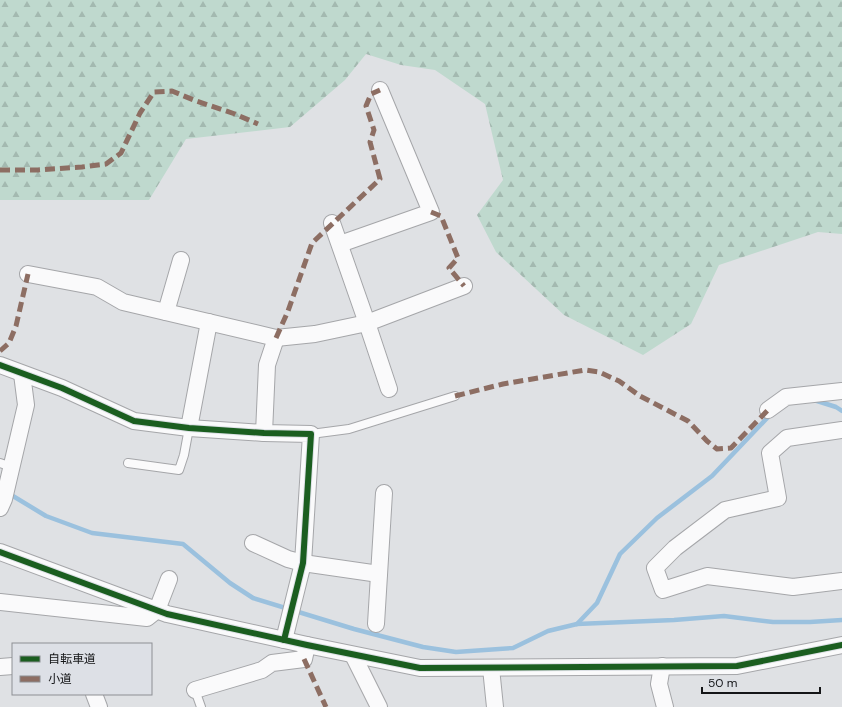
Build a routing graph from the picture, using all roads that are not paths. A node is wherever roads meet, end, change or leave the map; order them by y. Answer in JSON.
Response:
{"nodes":[{"id":1,"x":380,"y":90,"type":"dead end"},
{"id":2,"x":332,"y":223,"type":"dead end"},
{"id":3,"x":340,"y":244,"type":"junction"},
{"id":4,"x":181,"y":260,"type":"dead end"},
{"id":5,"x":28,"y":274,"type":"dead end"},
{"id":6,"x":464,"y":286,"type":"dead end"},
{"id":7,"x":166,"y":312,"type":"junction"},
{"id":8,"x":209,"y":322,"type":"junction"},
{"id":9,"x":368,"y":323,"type":"junction"},
{"id":10,"x":276,"y":338,"type":"junction"},
{"id":11,"x":0,"y":365,"type":"edge"},
{"id":12,"x":22,"y":374,"type":"junction"},
{"id":13,"x":389,"y":389,"type":"dead end"},
{"id":14,"x":842,"y":391,"type":"edge"},
{"id":15,"x":455,"y":396,"type":"dead end"},
{"id":16,"x":768,"y":410,"type":"dead end"},
{"id":17,"x":189,"y":428,"type":"junction"},
{"id":18,"x":842,"y":430,"type":"edge"},
{"id":19,"x":264,"y":433,"type":"junction"},
{"id":20,"x":310,"y":434,"type":"junction"},
{"id":21,"x":128,"y":463,"type":"dead end"},
{"id":22,"x":7,"y":470,"type":"edge"},
{"id":23,"x":384,"y":493,"type":"dead end"},
{"id":24,"x":2,"y":503,"type":"edge"},
{"id":25,"x":253,"y":543,"type":"dead end"},
{"id":26,"x":0,"y":552,"type":"edge"},
{"id":27,"x":303,"y":563,"type":"junction"},
{"id":28,"x":379,"y":574,"type":"junction"},
{"id":29,"x":169,"y":579,"type":"dead end"},
{"id":30,"x":842,"y":581,"type":"edge"},
{"id":31,"x":0,"y":602,"type":"edge"},
{"id":32,"x":156,"y":610,"type":"junction"},
{"id":33,"x":376,"y":624,"type":"dead end"},
{"id":34,"x":284,"y":640,"type":"junction"},
{"id":35,"x":307,"y":645,"type":"junction"},
{"id":36,"x":842,"y":645,"type":"edge"},
{"id":37,"x":353,"y":655,"type":"junction"},
{"id":38,"x":12,"y":666,"type":"edge"},
{"id":39,"x":662,"y":666,"type":"junction"},
{"id":40,"x":0,"y":667,"type":"edge"},
{"id":41,"x":491,"y":668,"type":"junction"},
{"id":42,"x":195,"y":690,"type":"joint"},
{"id":43,"x":94,"y":695,"type":"edge"},
{"id":44,"x":99,"y":707,"type":"edge"},
{"id":45,"x":201,"y":707,"type":"edge"},
{"id":46,"x":379,"y":707,"type":"edge"},
{"id":47,"x":495,"y":707,"type":"edge"},
{"id":48,"x":665,"y":707,"type":"edge"}],
"edges":[{"from":1,"to":3,"type":"street"},
{"from":2,"to":3,"type":"street"},
{"from":3,"to":9,"type":"street"},
{"from":4,"to":7,"type":"street"},
{"from":5,"to":7,"type":"street"},
{"from":6,"to":9,"type":"street"},
{"from":7,"to":8,"type":"street"},
{"from":8,"to":10,"type":"street"},
{"from":8,"to":17,"type":"street"},
{"from":9,"to":10,"type":"street"},
{"from":9,"to":13,"type":"street"},
{"from":10,"to":19,"type":"street"},
{"from":11,"to":12,"type":"street"},
{"from":12,"to":17,"type":"street"},
{"from":12,"to":22,"type":"street"},
{"from":14,"to":16,"type":"street"},
{"from":15,"to":20,"type":"lane"},
{"from":17,"to":19,"type":"street"},
{"from":17,"to":21,"type":"lane"},
{"from":18,"to":30,"type":"street"},
{"from":19,"to":20,"type":"street"},
{"from":20,"to":27,"type":"street"},
{"from":22,"to":24,"type":"street"},
{"from":23,"to":28,"type":"street"},
{"from":25,"to":27,"type":"street"},
{"from":26,"to":32,"type":"street"},
{"from":27,"to":28,"type":"street"},
{"from":27,"to":34,"type":"street"},
{"from":28,"to":33,"type":"street"},
{"from":29,"to":32,"type":"street"},
{"from":31,"to":32,"type":"street"},
{"from":32,"to":34,"type":"street"},
{"from":34,"to":35,"type":"street"},
{"from":35,"to":37,"type":"street"},
{"from":35,"to":42,"type":"street"},
{"from":36,"to":39,"type":"street"},
{"from":37,"to":41,"type":"street"},
{"from":37,"to":46,"type":"street"},
{"from":38,"to":40,"type":"street"},
{"from":39,"to":41,"type":"street"},
{"from":39,"to":48,"type":"street"},
{"from":41,"to":47,"type":"street"},
{"from":42,"to":45,"type":"lane"},
{"from":43,"to":44,"type":"street"}]}
